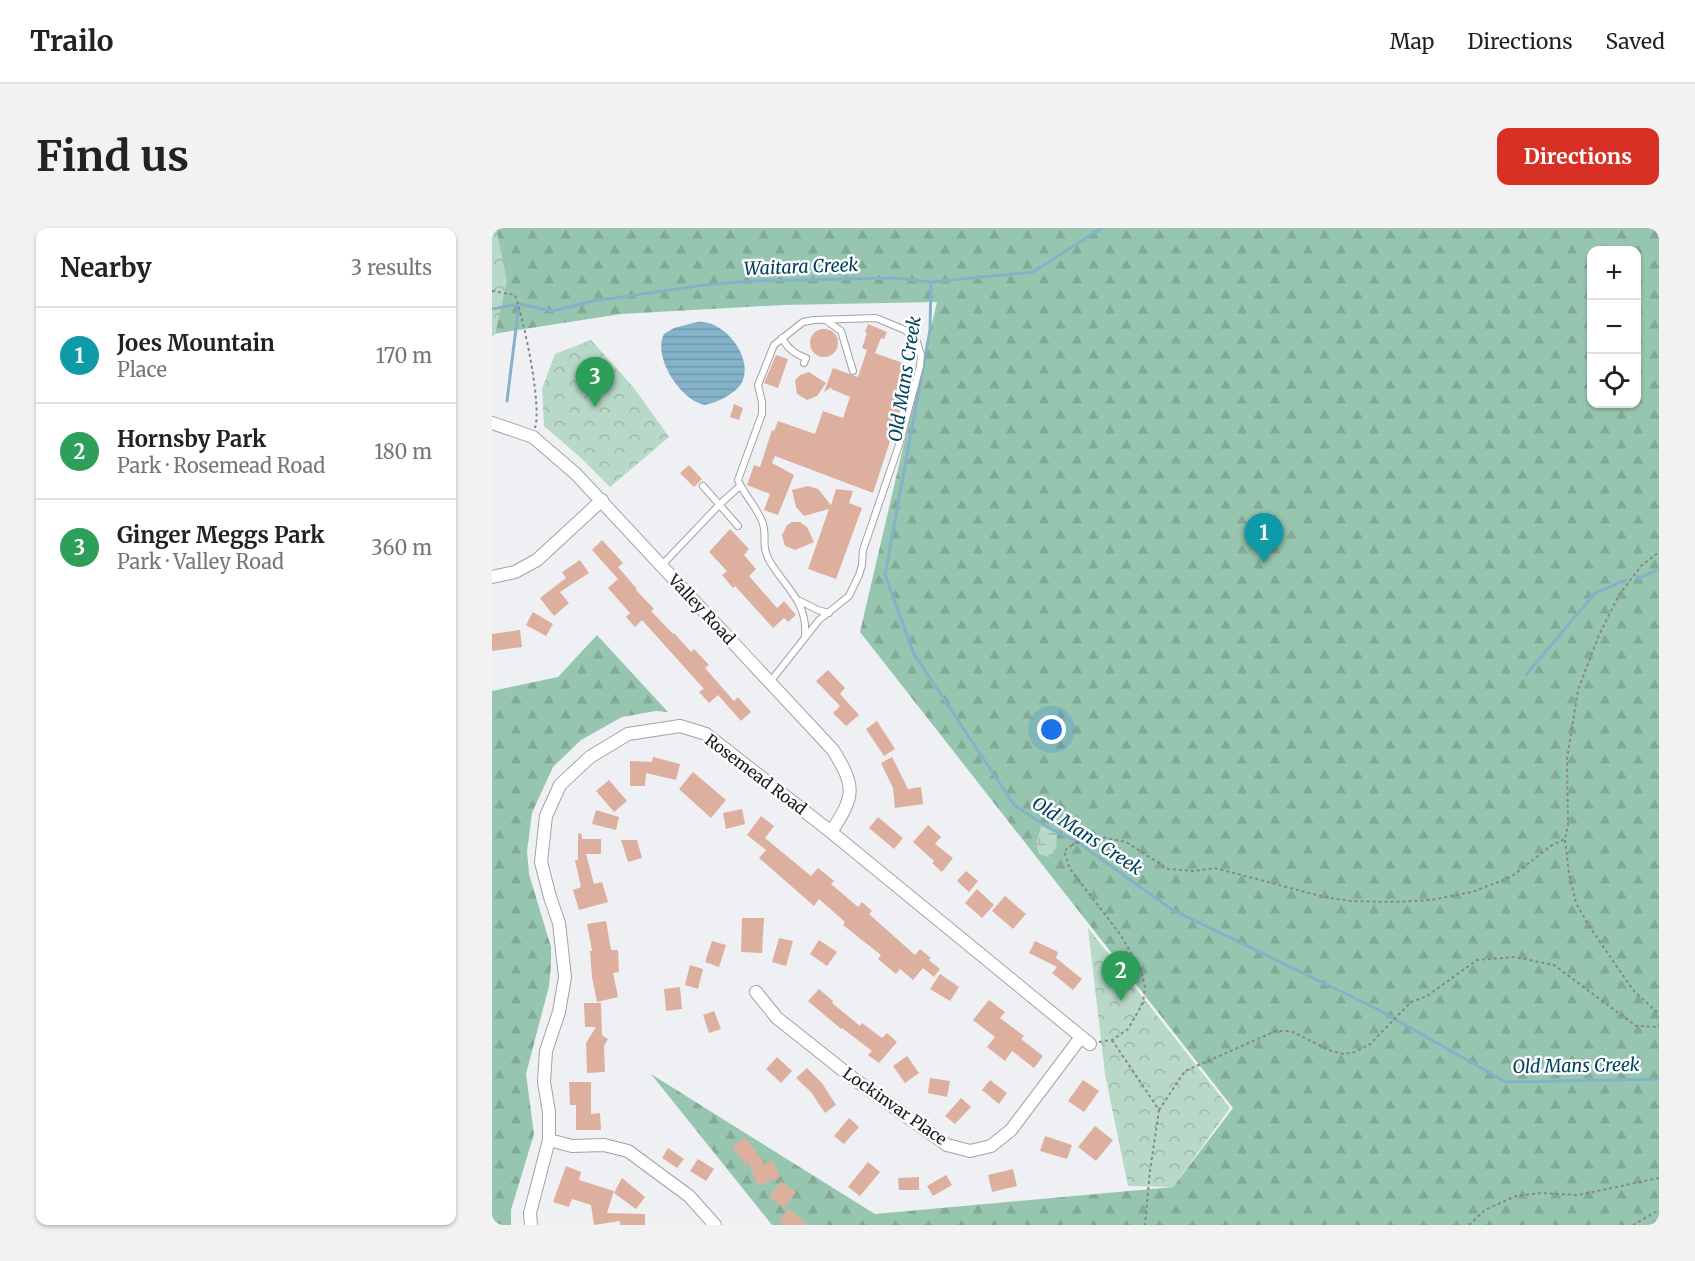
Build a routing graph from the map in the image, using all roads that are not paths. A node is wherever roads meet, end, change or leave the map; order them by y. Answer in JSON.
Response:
{"nodes":[{"id":1,"x":824,"y":320,"type":"junction"},
{"id":2,"x":782,"y":338,"type":"junction"},
{"id":3,"x":804,"y":363,"type":"dead end"},
{"id":4,"x":853,"y":371,"type":"dead end"},
{"id":5,"x":492,"y":423,"type":"edge"},
{"id":6,"x":703,"y":486,"type":"dead end"},
{"id":7,"x":741,"y":486,"type":"junction"},
{"id":8,"x":602,"y":500,"type":"junction"},
{"id":9,"x":720,"y":504,"type":"junction"},
{"id":10,"x":738,"y":526,"type":"dead end"},
{"id":11,"x":662,"y":565,"type":"junction"},
{"id":12,"x":492,"y":577,"type":"edge"},
{"id":13,"x":797,"y":599,"type":"junction"},
{"id":14,"x":829,"y":613,"type":"junction"},
{"id":15,"x":805,"y":637,"type":"junction"},
{"id":16,"x":770,"y":682,"type":"junction"},
{"id":17,"x":831,"y":832,"type":"junction"},
{"id":18,"x":756,"y":992,"type":"dead end"},
{"id":19,"x":1085,"y":1040,"type":"joint"},
{"id":20,"x":549,"y":1140,"type":"junction"},
{"id":21,"x":531,"y":1225,"type":"edge"},
{"id":22,"x":715,"y":1225,"type":"edge"}],
"edges":[{"from":1,"to":2,"type":"lane"},
{"from":1,"to":4,"type":"lane"},
{"from":1,"to":14,"type":"lane"},
{"from":2,"to":3,"type":"lane"},
{"from":2,"to":7,"type":"lane"},
{"from":5,"to":8,"type":"street","name":"Valley Road"},
{"from":6,"to":9,"type":"lane"},
{"from":7,"to":9,"type":"lane"},
{"from":7,"to":13,"type":"lane"},
{"from":8,"to":11,"type":"street","name":"Valley Road"},
{"from":8,"to":12,"type":"street"},
{"from":9,"to":10,"type":"lane"},
{"from":9,"to":11,"type":"lane"},
{"from":11,"to":16,"type":"street","name":"Valley Road"},
{"from":13,"to":14,"type":"lane"},
{"from":13,"to":15,"type":"lane"},
{"from":14,"to":15,"type":"lane"},
{"from":15,"to":16,"type":"lane"},
{"from":16,"to":17,"type":"street","name":"Valley Road"},
{"from":17,"to":19,"type":"street","name":"Rosemead Road"},
{"from":17,"to":20,"type":"street","name":"Rosemead Road"},
{"from":18,"to":19,"type":"street","name":"Lockinvar Place"},
{"from":20,"to":21,"type":"street","name":"Rosemead Road"},
{"from":20,"to":22,"type":"street"}]}
